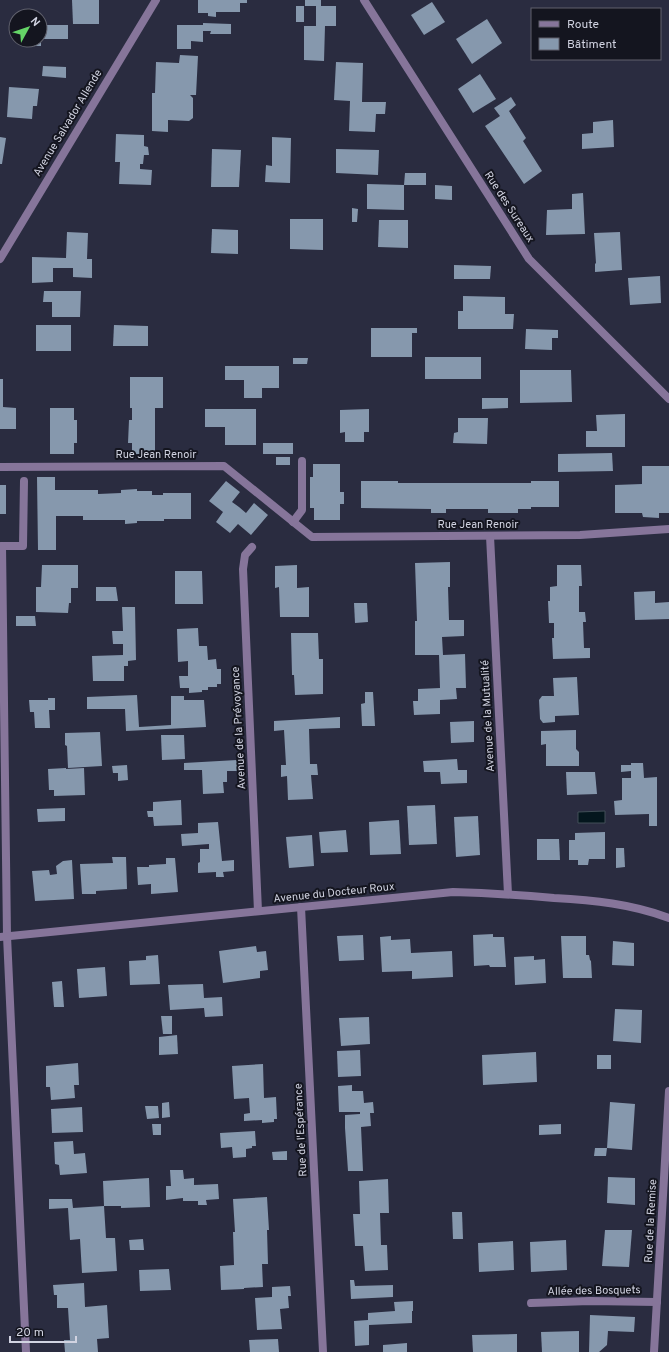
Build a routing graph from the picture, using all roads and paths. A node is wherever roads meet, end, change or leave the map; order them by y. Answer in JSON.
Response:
{"nodes":[{"id":1,"x":156,"y":0,"type":"edge"},
{"id":2,"x":364,"y":0,"type":"edge"},
{"id":3,"x":0,"y":258,"type":"edge"},
{"id":4,"x":669,"y":399,"type":"edge"},
{"id":5,"x":302,"y":461,"type":"dead end"},
{"id":6,"x":0,"y":466,"type":"edge"},
{"id":7,"x":24,"y":481,"type":"dead end"},
{"id":8,"x":293,"y":522,"type":"junction"},
{"id":9,"x":669,"y":530,"type":"edge"},
{"id":10,"x":490,"y":536,"type":"junction"},
{"id":11,"x":252,"y":547,"type":"dead end"},
{"id":12,"x":508,"y":894,"type":"junction"},
{"id":13,"x":301,"y":907,"type":"junction"},
{"id":14,"x":258,"y":911,"type":"junction"},
{"id":15,"x":669,"y":918,"type":"edge"},
{"id":16,"x":3,"y":937,"type":"edge"},
{"id":17,"x":669,"y":1091,"type":"edge"},
{"id":18,"x":657,"y":1302,"type":"junction"},
{"id":19,"x":531,"y":1303,"type":"dead end"},
{"id":20,"x":26,"y":1352,"type":"edge"},
{"id":21,"x":323,"y":1352,"type":"edge"},
{"id":22,"x":654,"y":1352,"type":"edge"}],
"edges":[{"from":1,"to":3,"type":"street","name":"Avenue Salvador Allende"},
{"from":2,"to":4,"type":"street","name":"Rue des Sureaux"},
{"from":5,"to":8,"type":"street"},
{"from":6,"to":8,"type":"street","name":"Rue Jean Renoir"},
{"from":7,"to":16,"type":"street"},
{"from":8,"to":10,"type":"street","name":"Rue Jean Renoir"},
{"from":9,"to":10,"type":"street","name":"Rue Jean Renoir"},
{"from":10,"to":12,"type":"street","name":"Avenue de la Mutualité"},
{"from":11,"to":14,"type":"street","name":"Avenue de la Prévoyance"},
{"from":12,"to":13,"type":"street","name":"Avenue du Docteur Roux"},
{"from":12,"to":15,"type":"street","name":"Avenue du Docteur Roux"},
{"from":13,"to":14,"type":"street","name":"Avenue du Docteur Roux"},
{"from":13,"to":21,"type":"street","name":"Rue de l'Espérance"},
{"from":14,"to":16,"type":"street","name":"Avenue du Docteur Roux"},
{"from":16,"to":20,"type":"street"},
{"from":17,"to":18,"type":"street","name":"Rue de la Remise"},
{"from":18,"to":19,"type":"street","name":"Allée des Bosquets"},
{"from":18,"to":22,"type":"street","name":"Rue de la Remise"}]}
